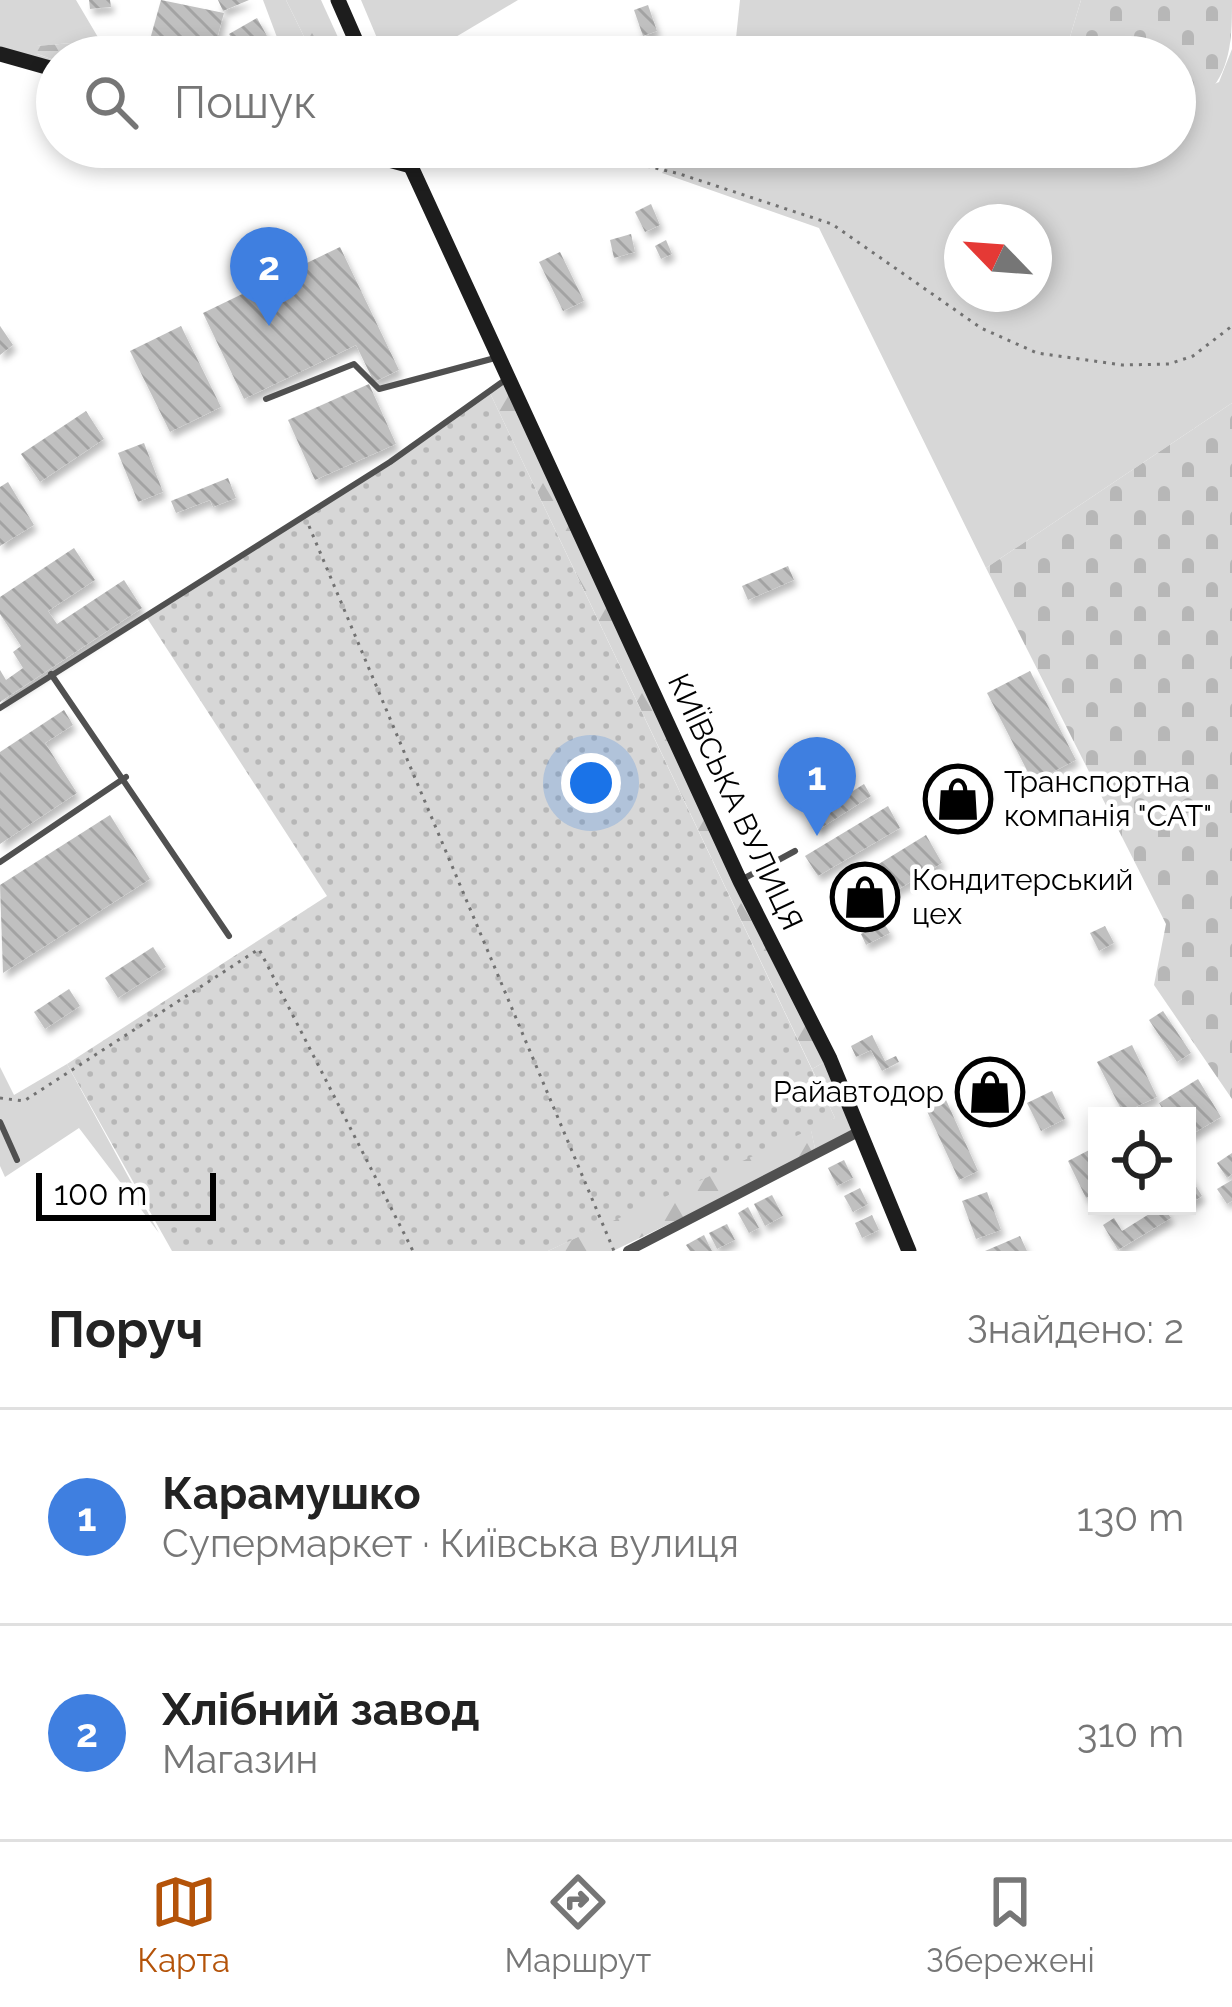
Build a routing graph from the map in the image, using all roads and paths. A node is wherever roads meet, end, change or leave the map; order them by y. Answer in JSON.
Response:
{"nodes":[{"id":1,"x":338,"y":0,"type":"edge"},
{"id":2,"x":354,"y":36,"type":"edge"},
{"id":3,"x":0,"y":54,"type":"edge"},
{"id":4,"x":36,"y":64,"type":"edge"},
{"id":5,"x":412,"y":168,"type":"edge"},
{"id":6,"x":655,"y":168,"type":"edge"},
{"id":7,"x":1232,"y":326,"type":"edge"},
{"id":8,"x":499,"y":357,"type":"junction"},
{"id":9,"x":508,"y":378,"type":"junction"},
{"id":10,"x":266,"y":399,"type":"dead end"},
{"id":11,"x":290,"y":524,"type":"junction"},
{"id":12,"x":51,"y":674,"type":"junction"},
{"id":13,"x":0,"y":708,"type":"edge"},
{"id":14,"x":126,"y":777,"type":"junction"},
{"id":15,"x":796,"y":851,"type":"dead end"},
{"id":16,"x":0,"y":862,"type":"edge"},
{"id":17,"x":740,"y":881,"type":"junction"},
{"id":18,"x":229,"y":936,"type":"dead end"},
{"id":19,"x":0,"y":1098,"type":"edge"},
{"id":20,"x":0,"y":1122,"type":"edge"},
{"id":21,"x":860,"y":1131,"type":"junction"},
{"id":22,"x":17,"y":1160,"type":"dead end"},
{"id":23,"x":653,"y":1245,"type":"edge"},
{"id":24,"x":413,"y":1251,"type":"edge"},
{"id":25,"x":614,"y":1251,"type":"edge"},
{"id":26,"x":628,"y":1251,"type":"edge"},
{"id":27,"x":909,"y":1251,"type":"edge"}],
"edges":[{"from":1,"to":2,"type":"main road"},
{"from":3,"to":4,"type":"main road"},
{"from":5,"to":8,"type":"main road","name":"КИЇВСЬКА ВУЛИЦЯ"},
{"from":6,"to":7,"type":"path"},
{"from":8,"to":9,"type":"main road","name":"КИЇВСЬКА ВУЛИЦЯ"},
{"from":8,"to":10,"type":"lane"},
{"from":9,"to":11,"type":"lane"},
{"from":9,"to":17,"type":"main road","name":"КИЇВСЬКА ВУЛИЦЯ"},
{"from":11,"to":12,"type":"lane"},
{"from":11,"to":25,"type":"path"},
{"from":12,"to":13,"type":"lane"},
{"from":12,"to":14,"type":"lane"},
{"from":14,"to":16,"type":"lane"},
{"from":14,"to":18,"type":"lane"},
{"from":15,"to":17,"type":"lane"},
{"from":17,"to":21,"type":"main road","name":"КИЇВСЬКА ВУЛИЦЯ"},
{"from":19,"to":24,"type":"path"},
{"from":20,"to":22,"type":"lane"},
{"from":21,"to":23,"type":"street"},
{"from":21,"to":27,"type":"main road","name":"КИЇВСЬКА ВУЛИЦЯ"},
{"from":23,"to":26,"type":"street"}]}
